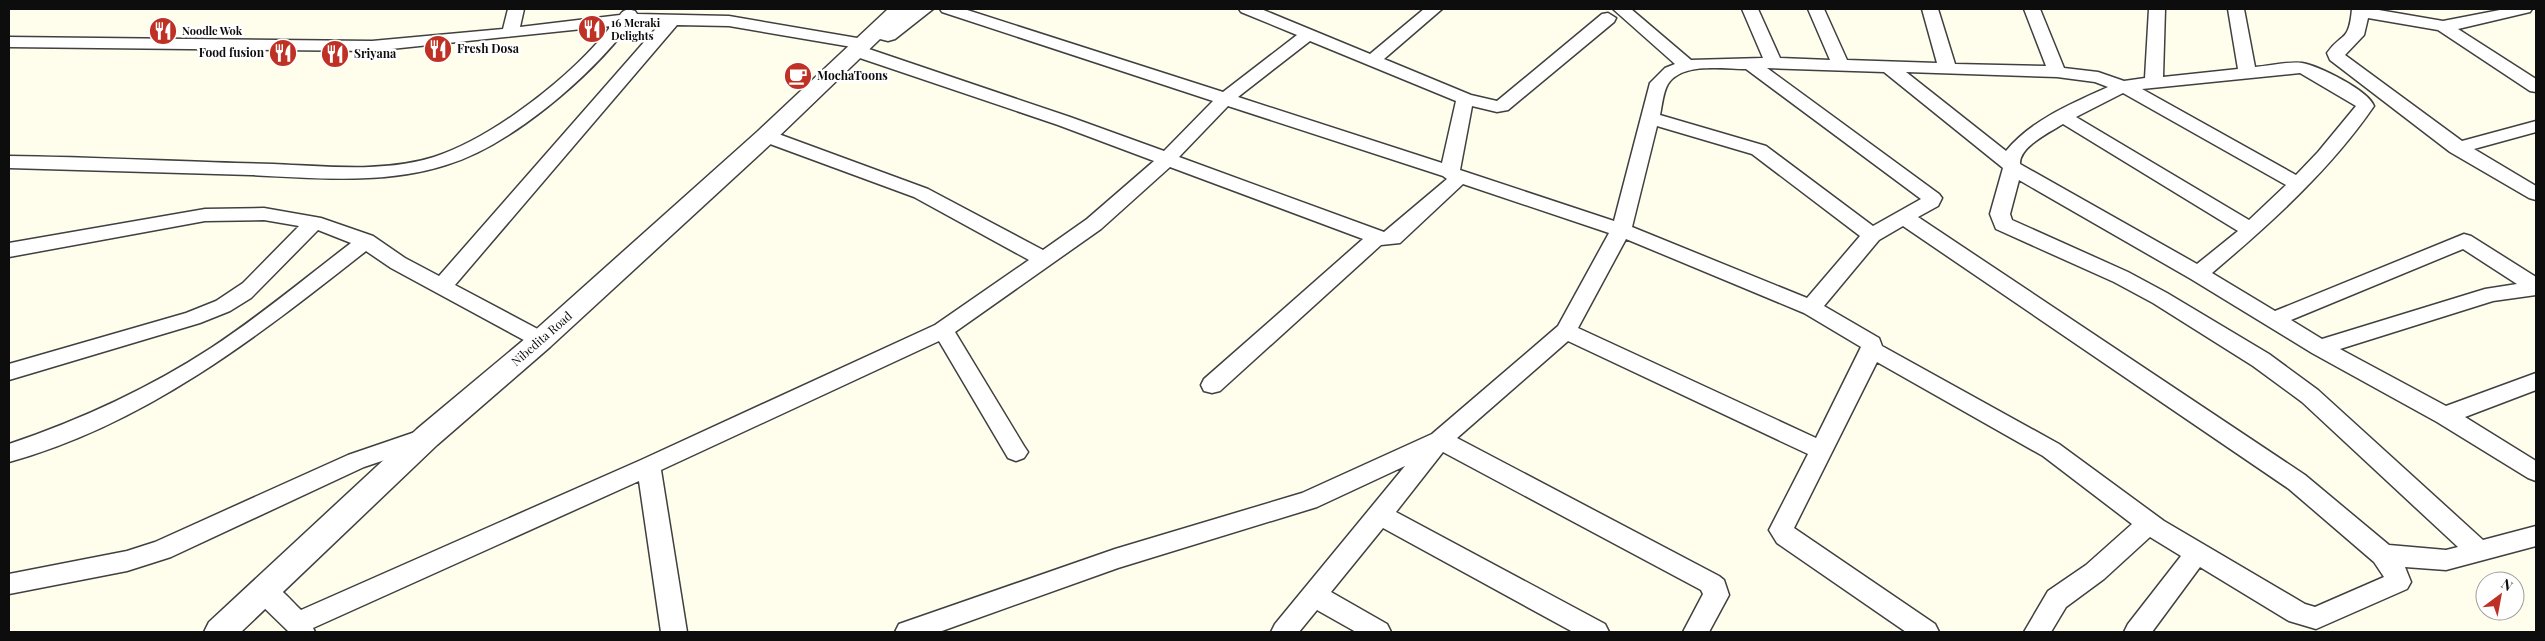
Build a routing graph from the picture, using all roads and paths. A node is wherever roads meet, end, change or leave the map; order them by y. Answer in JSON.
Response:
{"nodes":[{"id":1,"x":516,"y":9,"type":"edge"},
{"id":2,"x":899,"y":9,"type":"edge"},
{"id":3,"x":923,"y":9,"type":"edge"},
{"id":4,"x":948,"y":9,"type":"edge"},
{"id":5,"x":1247,"y":9,"type":"edge"},
{"id":6,"x":1434,"y":9,"type":"edge"},
{"id":7,"x":1750,"y":9,"type":"edge"},
{"id":8,"x":1816,"y":9,"type":"edge"},
{"id":9,"x":1930,"y":9,"type":"edge"},
{"id":10,"x":2032,"y":9,"type":"edge"},
{"id":11,"x":2157,"y":9,"type":"edge"},
{"id":12,"x":2236,"y":9,"type":"edge"},
{"id":13,"x":2360,"y":9,"type":"edge"},
{"id":14,"x":2524,"y":9,"type":"edge"},
{"id":15,"x":1614,"y":13,"type":"edge"},
{"id":16,"x":629,"y":14,"type":"edge"},
{"id":17,"x":673,"y":19,"type":"junction"},
{"id":18,"x":2443,"y":26,"type":"junction"},
{"id":19,"x":510,"y":33,"type":"junction"},
{"id":20,"x":1309,"y":34,"type":"junction"},
{"id":21,"x":9,"y":42,"type":"edge"},
{"id":22,"x":860,"y":48,"type":"junction"},
{"id":23,"x":1373,"y":60,"type":"junction"},
{"id":24,"x":1749,"y":63,"type":"junction"},
{"id":25,"x":1774,"y":63,"type":"junction"},
{"id":26,"x":1687,"y":64,"type":"junction"},
{"id":27,"x":1841,"y":66,"type":"junction"},
{"id":28,"x":1890,"y":68,"type":"junction"},
{"id":29,"x":2536,"y":69,"type":"edge"},
{"id":30,"x":1948,"y":70,"type":"junction"},
{"id":31,"x":2057,"y":72,"type":"junction"},
{"id":32,"x":2515,"y":73,"type":"junction"},
{"id":33,"x":2248,"y":74,"type":"junction"},
{"id":34,"x":2360,"y":74,"type":"junction"},
{"id":35,"x":2319,"y":76,"type":"junction"},
{"id":36,"x":2154,"y":84,"type":"junction"},
{"id":37,"x":2123,"y":86,"type":"junction"},
{"id":38,"x":2536,"y":87,"type":"edge"},
{"id":39,"x":1226,"y":99,"type":"junction"},
{"id":40,"x":1465,"y":99,"type":"junction"},
{"id":41,"x":2062,"y":116,"type":"junction"},
{"id":42,"x":1651,"y":118,"type":"junction"},
{"id":43,"x":2536,"y":126,"type":"edge"},
{"id":44,"x":766,"y":136,"type":"junction"},
{"id":45,"x":2457,"y":148,"type":"junction"},
{"id":46,"x":1168,"y":158,"type":"junction"},
{"id":47,"x":9,"y":162,"type":"edge"},
{"id":48,"x":2011,"y":166,"type":"junction"},
{"id":49,"x":1455,"y":175,"type":"junction"},
{"id":50,"x":2298,"y":184,"type":"junction"},
{"id":51,"x":2536,"y":194,"type":"edge"},
{"id":52,"x":1904,"y":217,"type":"junction"},
{"id":53,"x":314,"y":223,"type":"junction"},
{"id":54,"x":1621,"y":230,"type":"junction"},
{"id":55,"x":2251,"y":230,"type":"junction"},
{"id":56,"x":1872,"y":235,"type":"junction"},
{"id":57,"x":1376,"y":238,"type":"junction"},
{"id":58,"x":366,"y":241,"type":"junction"},
{"id":59,"x":9,"y":250,"type":"edge"},
{"id":60,"x":1044,"y":260,"type":"junction"},
{"id":61,"x":2198,"y":274,"type":"junction"},
{"id":62,"x":441,"y":287,"type":"junction"},
{"id":63,"x":2536,"y":287,"type":"edge"},
{"id":64,"x":1811,"y":308,"type":"junction"},
{"id":65,"x":2272,"y":320,"type":"junction"},
{"id":66,"x":943,"y":330,"type":"junction"},
{"id":67,"x":1566,"y":331,"type":"junction"},
{"id":68,"x":541,"y":340,"type":"junction"},
{"id":69,"x":2320,"y":348,"type":"junction"},
{"id":70,"x":1872,"y":350,"type":"junction"},
{"id":71,"x":9,"y":372,"type":"edge"},
{"id":72,"x":2536,"y":381,"type":"edge"},
{"id":73,"x":1212,"y":385,"type":"dead end"},
{"id":74,"x":2445,"y":416,"type":"junction"},
{"id":75,"x":427,"y":437,"type":"junction"},
{"id":76,"x":1440,"y":440,"type":"junction"},
{"id":77,"x":1821,"y":450,"type":"junction"},
{"id":78,"x":1016,"y":452,"type":"dead end"},
{"id":79,"x":9,"y":453,"type":"edge"},
{"id":80,"x":649,"y":466,"type":"junction"},
{"id":81,"x":2536,"y":472,"type":"edge"},
{"id":82,"x":1380,"y":515,"type":"junction"},
{"id":83,"x":2149,"y":524,"type":"junction"},
{"id":84,"x":2536,"y":536,"type":"edge"},
{"id":85,"x":2479,"y":551,"type":"junction"},
{"id":86,"x":2197,"y":553,"type":"junction"},
{"id":87,"x":2383,"y":555,"type":"junction"},
{"id":88,"x":9,"y":584,"type":"edge"},
{"id":89,"x":262,"y":590,"type":"junction"},
{"id":90,"x":1314,"y":594,"type":"junction"},
{"id":91,"x":2304,"y":625,"type":"edge"},
{"id":92,"x":300,"y":628,"type":"edge"},
{"id":93,"x":220,"y":632,"type":"edge"},
{"id":94,"x":674,"y":632,"type":"edge"},
{"id":95,"x":908,"y":632,"type":"edge"},
{"id":96,"x":1284,"y":632,"type":"edge"},
{"id":97,"x":1378,"y":632,"type":"edge"},
{"id":98,"x":1596,"y":632,"type":"edge"},
{"id":99,"x":1696,"y":632,"type":"edge"},
{"id":100,"x":1926,"y":632,"type":"edge"},
{"id":101,"x":2036,"y":632,"type":"edge"},
{"id":102,"x":2137,"y":632,"type":"edge"}],
"edges":[{"from":1,"to":19,"type":"street"},
{"from":2,"to":22,"type":"street","name":"Nibedita Road"},
{"from":3,"to":22,"type":"street","name":"Nibedita Road"},
{"from":4,"to":39,"type":"street"},
{"from":5,"to":20,"type":"street"},
{"from":6,"to":23,"type":"street"},
{"from":7,"to":25,"type":"street"},
{"from":8,"to":27,"type":"street"},
{"from":9,"to":30,"type":"street"},
{"from":10,"to":31,"type":"street"},
{"from":11,"to":36,"type":"street"},
{"from":12,"to":33,"type":"street"},
{"from":13,"to":18,"type":"street"},
{"from":13,"to":34,"type":"street"},
{"from":14,"to":18,"type":"street"},
{"from":15,"to":26,"type":"street"},
{"from":15,"to":40,"type":"street"},
{"from":16,"to":17,"type":"street"},
{"from":16,"to":19,"type":"street"},
{"from":16,"to":47,"type":"street"},
{"from":17,"to":22,"type":"street"},
{"from":17,"to":62,"type":"street"},
{"from":18,"to":32,"type":"street"},
{"from":19,"to":21,"type":"street"},
{"from":20,"to":23,"type":"street"},
{"from":20,"to":39,"type":"street"},
{"from":22,"to":44,"type":"street","name":"Nibedita Road"},
{"from":22,"to":46,"type":"street"},
{"from":23,"to":40,"type":"street"},
{"from":24,"to":25,"type":"street"},
{"from":24,"to":26,"type":"street"},
{"from":24,"to":52,"type":"street"},
{"from":25,"to":27,"type":"street"},
{"from":26,"to":42,"type":"street"},
{"from":27,"to":28,"type":"street"},
{"from":28,"to":30,"type":"street"},
{"from":28,"to":48,"type":"street"},
{"from":29,"to":32,"type":"street"},
{"from":30,"to":31,"type":"street"},
{"from":31,"to":37,"type":"street"},
{"from":32,"to":38,"type":"street"},
{"from":33,"to":35,"type":"street"},
{"from":33,"to":36,"type":"street"},
{"from":34,"to":35,"type":"street"},
{"from":34,"to":45,"type":"street"},
{"from":35,"to":50,"type":"street"},
{"from":36,"to":37,"type":"street"},
{"from":37,"to":41,"type":"street"},
{"from":37,"to":50,"type":"street"},
{"from":39,"to":46,"type":"street"},
{"from":39,"to":49,"type":"street"},
{"from":40,"to":49,"type":"street"},
{"from":41,"to":48,"type":"street"},
{"from":41,"to":55,"type":"street"},
{"from":42,"to":54,"type":"street"},
{"from":42,"to":56,"type":"street"},
{"from":43,"to":45,"type":"street"},
{"from":44,"to":60,"type":"street"},
{"from":44,"to":68,"type":"street","name":"Nibedita Road"},
{"from":45,"to":51,"type":"street"},
{"from":46,"to":57,"type":"street"},
{"from":46,"to":60,"type":"street"},
{"from":48,"to":61,"type":"street"},
{"from":48,"to":85,"type":"street"},
{"from":49,"to":54,"type":"street"},
{"from":49,"to":57,"type":"street"},
{"from":50,"to":55,"type":"street"},
{"from":52,"to":56,"type":"street"},
{"from":52,"to":87,"type":"street"},
{"from":53,"to":58,"type":"street"},
{"from":53,"to":59,"type":"street"},
{"from":53,"to":71,"type":"street"},
{"from":54,"to":64,"type":"street"},
{"from":54,"to":67,"type":"street"},
{"from":55,"to":61,"type":"street"},
{"from":56,"to":64,"type":"street"},
{"from":57,"to":73,"type":"street"},
{"from":58,"to":62,"type":"street"},
{"from":58,"to":79,"type":"street"},
{"from":60,"to":66,"type":"street"},
{"from":61,"to":65,"type":"street"},
{"from":62,"to":68,"type":"street"},
{"from":63,"to":65,"type":"street"},
{"from":63,"to":69,"type":"street"},
{"from":64,"to":70,"type":"street"},
{"from":65,"to":69,"type":"street"},
{"from":66,"to":78,"type":"street"},
{"from":66,"to":80,"type":"street"},
{"from":67,"to":76,"type":"street"},
{"from":67,"to":77,"type":"street"},
{"from":68,"to":75,"type":"street","name":"Nibedita Road"},
{"from":69,"to":74,"type":"street"},
{"from":70,"to":77,"type":"street"},
{"from":70,"to":83,"type":"street"},
{"from":72,"to":74,"type":"street"},
{"from":74,"to":81,"type":"street"},
{"from":75,"to":88,"type":"street"},
{"from":75,"to":89,"type":"street","name":"Nibedita Road"},
{"from":76,"to":82,"type":"street"},
{"from":76,"to":95,"type":"street"},
{"from":76,"to":99,"type":"street"},
{"from":77,"to":100,"type":"street"},
{"from":80,"to":92,"type":"street"},
{"from":80,"to":94,"type":"street"},
{"from":82,"to":90,"type":"street"},
{"from":82,"to":98,"type":"street"},
{"from":83,"to":86,"type":"street"},
{"from":83,"to":101,"type":"street"},
{"from":84,"to":85,"type":"street"},
{"from":85,"to":87,"type":"street"},
{"from":86,"to":91,"type":"street"},
{"from":86,"to":102,"type":"street"},
{"from":87,"to":91,"type":"street"},
{"from":89,"to":92,"type":"street"},
{"from":89,"to":93,"type":"street","name":"Nibedita Road"},
{"from":90,"to":96,"type":"street"},
{"from":90,"to":97,"type":"street"}]}
